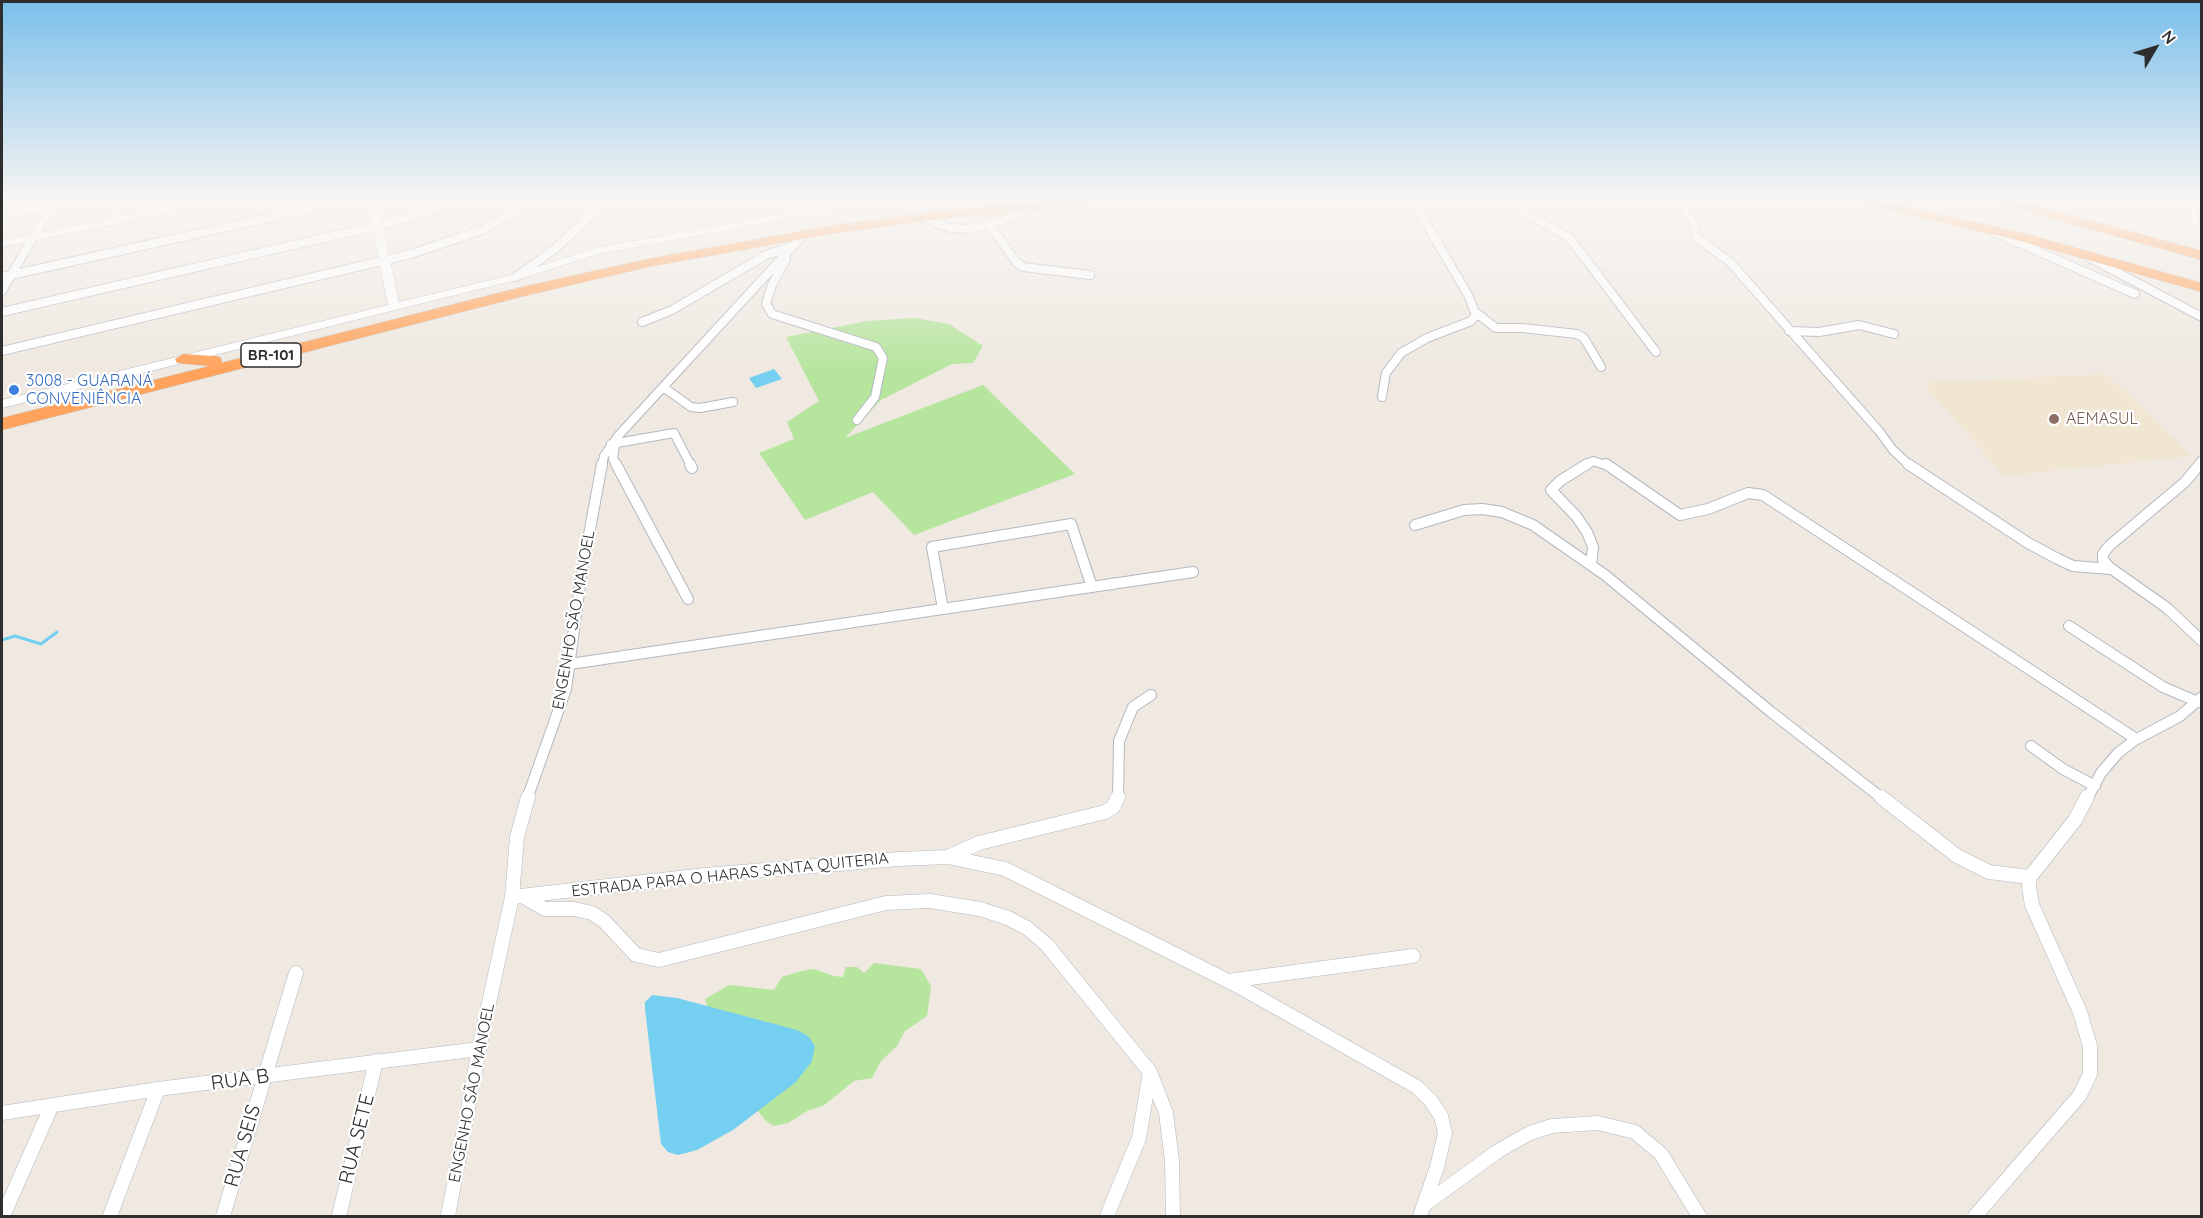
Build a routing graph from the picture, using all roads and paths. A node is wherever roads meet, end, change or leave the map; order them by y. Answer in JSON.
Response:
{"nodes":[{"id":1,"x":21,"y":258,"type":"edge"},
{"id":2,"x":85,"y":258,"type":"edge"},
{"id":3,"x":238,"y":258,"type":"edge"},
{"id":4,"x":383,"y":258,"type":"edge"},
{"id":5,"x":395,"y":258,"type":"edge"},
{"id":6,"x":542,"y":258,"type":"edge"},
{"id":7,"x":575,"y":258,"type":"edge"},
{"id":8,"x":647,"y":258,"type":"edge"},
{"id":9,"x":681,"y":258,"type":"edge"},
{"id":10,"x":761,"y":258,"type":"edge"},
{"id":11,"x":783,"y":258,"type":"edge"},
{"id":12,"x":787,"y":258,"type":"edge"},
{"id":13,"x":1013,"y":258,"type":"edge"},
{"id":14,"x":1446,"y":258,"type":"edge"},
{"id":15,"x":1585,"y":258,"type":"edge"},
{"id":16,"x":1724,"y":258,"type":"edge"},
{"id":17,"x":2053,"y":258,"type":"edge"},
{"id":18,"x":2088,"y":258,"type":"edge"},
{"id":19,"x":2095,"y":258,"type":"edge"},
{"id":20,"x":384,"y":261,"type":"junction"},
{"id":21,"x":11,"y":274,"type":"junction"},
{"id":22,"x":1090,"y":275,"type":"dead end"},
{"id":23,"x":2,"y":277,"type":"edge"},
{"id":24,"x":516,"y":277,"type":"junction"},
{"id":25,"x":2202,"y":288,"type":"edge"},
{"id":26,"x":2,"y":291,"type":"edge"},
{"id":27,"x":2135,"y":294,"type":"dead end"},
{"id":28,"x":394,"y":306,"type":"junction"},
{"id":29,"x":2,"y":312,"type":"edge"},
{"id":30,"x":1475,"y":312,"type":"junction"},
{"id":31,"x":2202,"y":317,"type":"edge"},
{"id":32,"x":642,"y":322,"type":"dead end"},
{"id":33,"x":1789,"y":331,"type":"junction"},
{"id":34,"x":1894,"y":334,"type":"dead end"},
{"id":35,"x":2,"y":351,"type":"edge"},
{"id":36,"x":1656,"y":352,"type":"dead end"},
{"id":37,"x":183,"y":359,"type":"junction"},
{"id":38,"x":214,"y":361,"type":"junction"},
{"id":39,"x":1601,"y":367,"type":"dead end"},
{"id":40,"x":663,"y":387,"type":"junction"},
{"id":41,"x":1382,"y":398,"type":"dead end"},
{"id":42,"x":732,"y":402,"type":"dead end"},
{"id":43,"x":2,"y":404,"type":"edge"},
{"id":44,"x":2,"y":416,"type":"edge"},
{"id":45,"x":857,"y":420,"type":"dead end"},
{"id":46,"x":2,"y":424,"type":"edge"},
{"id":47,"x":613,"y":444,"type":"junction"},
{"id":48,"x":2202,"y":460,"type":"edge"},
{"id":49,"x":692,"y":468,"type":"dead end"},
{"id":50,"x":1415,"y":525,"type":"dead end"},
{"id":51,"x":1592,"y":565,"type":"junction"},
{"id":52,"x":2111,"y":569,"type":"junction"},
{"id":53,"x":1193,"y":572,"type":"dead end"},
{"id":54,"x":1092,"y":587,"type":"junction"},
{"id":55,"x":688,"y":599,"type":"dead end"},
{"id":56,"x":943,"y":609,"type":"junction"},
{"id":57,"x":2069,"y":626,"type":"dead end"},
{"id":58,"x":2202,"y":641,"type":"edge"},
{"id":59,"x":570,"y":664,"type":"junction"},
{"id":60,"x":1152,"y":695,"type":"dead end"},
{"id":61,"x":2200,"y":699,"type":"edge"},
{"id":62,"x":2136,"y":739,"type":"junction"},
{"id":63,"x":2031,"y":747,"type":"dead end"},
{"id":64,"x":2095,"y":786,"type":"junction"},
{"id":65,"x":948,"y":857,"type":"junction"},
{"id":66,"x":2030,"y":877,"type":"junction"},
{"id":67,"x":517,"y":896,"type":"junction"},
{"id":68,"x":1413,"y":956,"type":"dead end"},
{"id":69,"x":296,"y":973,"type":"dead end"},
{"id":70,"x":1228,"y":981,"type":"junction"},
{"id":71,"x":479,"y":1049,"type":"junction"},
{"id":72,"x":376,"y":1061,"type":"junction"},
{"id":73,"x":1150,"y":1072,"type":"junction"},
{"id":74,"x":263,"y":1077,"type":"junction"},
{"id":75,"x":158,"y":1089,"type":"junction"},
{"id":76,"x":52,"y":1105,"type":"junction"},
{"id":77,"x":2,"y":1113,"type":"edge"},
{"id":78,"x":1422,"y":1211,"type":"edge"},
{"id":79,"x":3,"y":1216,"type":"edge"},
{"id":80,"x":110,"y":1216,"type":"edge"},
{"id":81,"x":223,"y":1216,"type":"edge"},
{"id":82,"x":339,"y":1216,"type":"edge"},
{"id":83,"x":448,"y":1216,"type":"edge"},
{"id":84,"x":1107,"y":1216,"type":"edge"},
{"id":85,"x":1173,"y":1216,"type":"edge"},
{"id":86,"x":1699,"y":1216,"type":"edge"},
{"id":87,"x":1975,"y":1216,"type":"edge"}],
"edges":[{"from":1,"to":21,"type":"street"},
{"from":2,"to":21,"type":"street"},
{"from":3,"to":29,"type":"street"},
{"from":4,"to":20,"type":"main road"},
{"from":5,"to":20,"type":"street"},
{"from":6,"to":24,"type":"street"},
{"from":7,"to":24,"type":"main road"},
{"from":8,"to":38,"type":"highway","number":"BR-101"},
{"from":9,"to":46,"type":"highway","number":"BR-101"},
{"from":10,"to":32,"type":"street"},
{"from":11,"to":40,"type":"street","name":"ENGENHO SÃO MANOEL"},
{"from":12,"to":45,"type":"street"},
{"from":13,"to":22,"type":"street"},
{"from":14,"to":30,"type":"street"},
{"from":15,"to":36,"type":"street"},
{"from":16,"to":33,"type":"street"},
{"from":17,"to":27,"type":"street"},
{"from":18,"to":31,"type":"street"},
{"from":19,"to":25,"type":"highway"},
{"from":20,"to":28,"type":"main road"},
{"from":20,"to":35,"type":"street"},
{"from":21,"to":23,"type":"street"},
{"from":21,"to":26,"type":"street"},
{"from":24,"to":28,"type":"main road"},
{"from":28,"to":37,"type":"main road"},
{"from":30,"to":39,"type":"street"},
{"from":30,"to":41,"type":"street"},
{"from":33,"to":34,"type":"street"},
{"from":33,"to":52,"type":"street"},
{"from":37,"to":38,"type":"highway"},
{"from":37,"to":43,"type":"main road"},
{"from":38,"to":44,"type":"highway","number":"BR-101"},
{"from":40,"to":42,"type":"street"},
{"from":40,"to":47,"type":"street","name":"ENGENHO SÃO MANOEL"},
{"from":47,"to":49,"type":"street"},
{"from":47,"to":55,"type":"street"},
{"from":47,"to":59,"type":"street","name":"ENGENHO SÃO MANOEL"},
{"from":48,"to":52,"type":"street"},
{"from":50,"to":51,"type":"street"},
{"from":51,"to":62,"type":"street"},
{"from":51,"to":66,"type":"street"},
{"from":52,"to":58,"type":"street"},
{"from":53,"to":54,"type":"street"},
{"from":54,"to":56,"type":"street"},
{"from":54,"to":56,"type":"street"},
{"from":56,"to":59,"type":"street"},
{"from":57,"to":61,"type":"street"},
{"from":59,"to":67,"type":"street","name":"ENGENHO SÃO MANOEL"},
{"from":60,"to":65,"type":"street"},
{"from":61,"to":62,"type":"street"},
{"from":62,"to":64,"type":"street"},
{"from":63,"to":64,"type":"street"},
{"from":64,"to":66,"type":"street"},
{"from":65,"to":67,"type":"street","name":"ESTRADA PARA O HARAS SANTA QUITERIA"},
{"from":65,"to":70,"type":"street"},
{"from":66,"to":87,"type":"street"},
{"from":67,"to":71,"type":"street","name":"ENGENHO SÃO MANOEL"},
{"from":67,"to":73,"type":"street"},
{"from":68,"to":70,"type":"street"},
{"from":69,"to":74,"type":"street","name":"RUA SEIS"},
{"from":70,"to":78,"type":"street"},
{"from":71,"to":72,"type":"street","name":"RUA B"},
{"from":71,"to":83,"type":"street","name":"ENGENHO SÃO MANOEL"},
{"from":72,"to":74,"type":"street","name":"RUA B"},
{"from":72,"to":82,"type":"street","name":"RUA SETE"},
{"from":73,"to":84,"type":"street"},
{"from":73,"to":85,"type":"street"},
{"from":74,"to":75,"type":"street","name":"RUA B"},
{"from":74,"to":81,"type":"street","name":"RUA SEIS"},
{"from":75,"to":76,"type":"street","name":"RUA B"},
{"from":75,"to":80,"type":"street"},
{"from":76,"to":77,"type":"street","name":"RUA B"},
{"from":76,"to":79,"type":"street"},
{"from":78,"to":86,"type":"street"}]}
